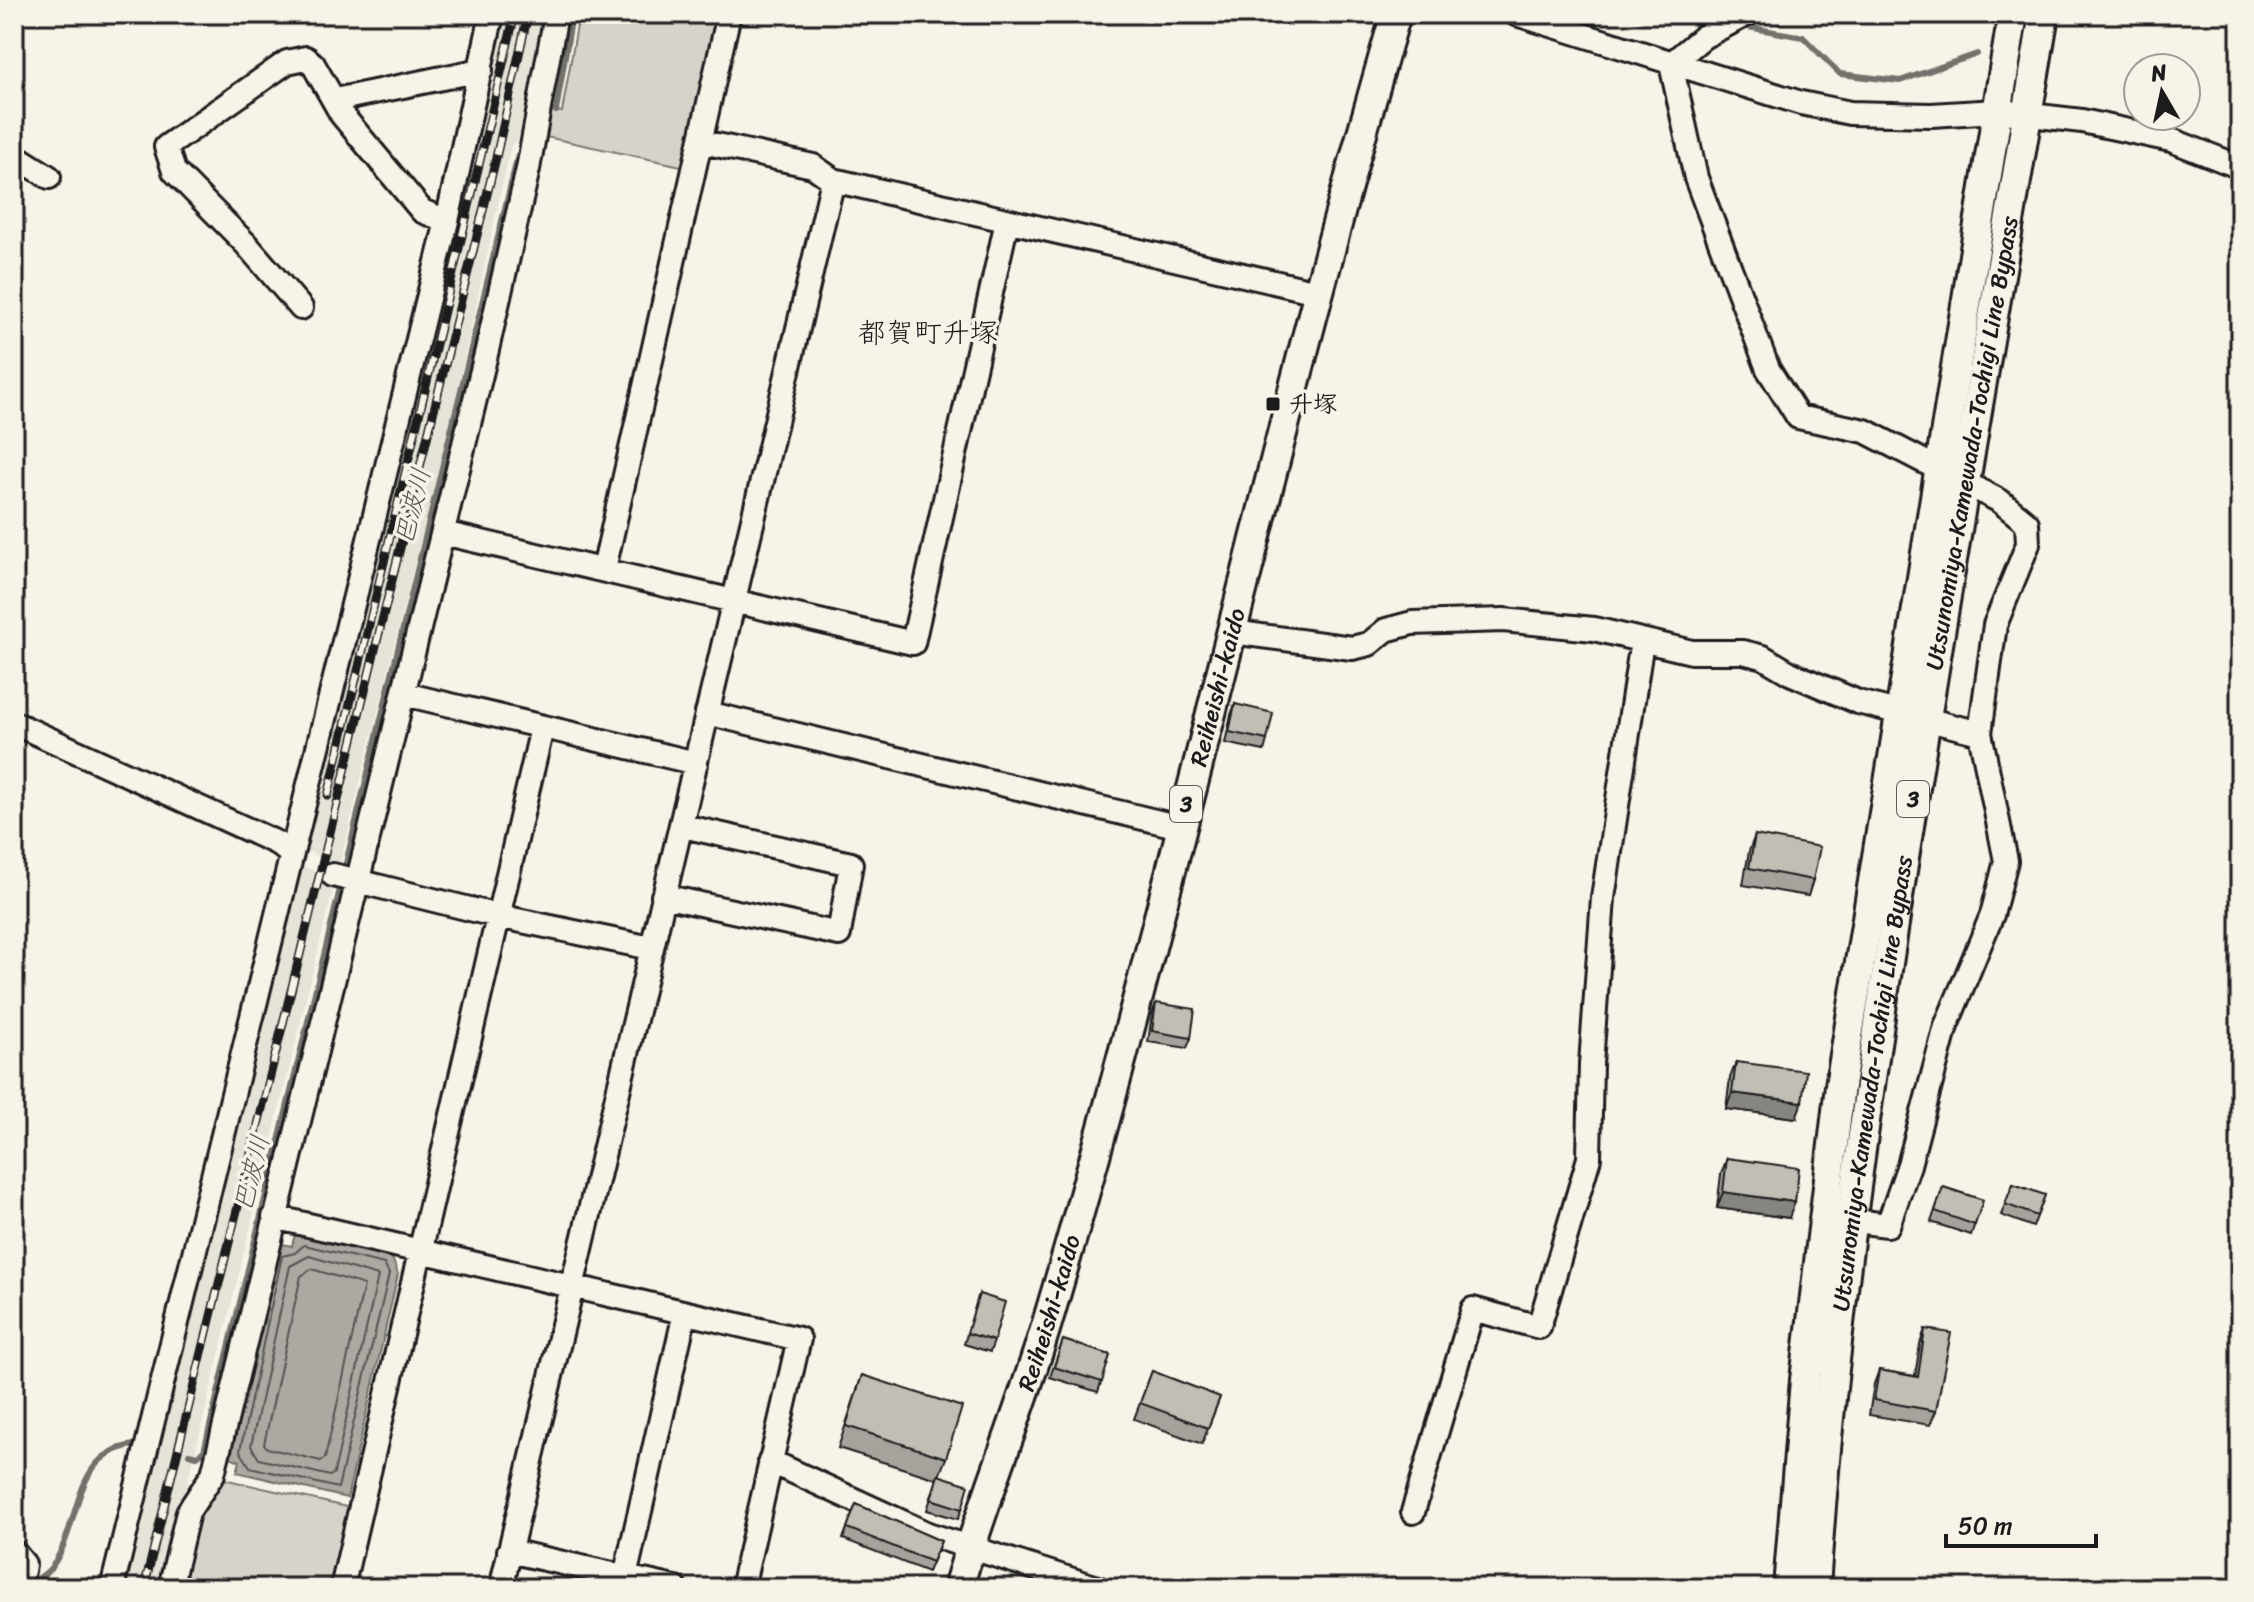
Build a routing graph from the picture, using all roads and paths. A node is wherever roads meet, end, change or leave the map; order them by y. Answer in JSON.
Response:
{"nodes":[{"id":1,"x":492,"y":14,"type":"edge"},
{"id":2,"x":556,"y":14,"type":"edge"},
{"id":3,"x":729,"y":14,"type":"edge"},
{"id":4,"x":1396,"y":14,"type":"edge"},
{"id":5,"x":1516,"y":14,"type":"edge"},
{"id":6,"x":1747,"y":14,"type":"edge"},
{"id":7,"x":2013,"y":14,"type":"edge"},
{"id":8,"x":2044,"y":14,"type":"edge"},
{"id":9,"x":1671,"y":64,"type":"junction"},
{"id":10,"x":481,"y":70,"type":"junction"},
{"id":11,"x":335,"y":100,"type":"junction"},
{"id":12,"x":1997,"y":111,"type":"junction"},
{"id":13,"x":2027,"y":114,"type":"junction"},
{"id":14,"x":703,"y":142,"type":"junction"},
{"id":15,"x":14,"y":155,"type":"edge"},
{"id":16,"x":2240,"y":167,"type":"edge"},
{"id":17,"x":49,"y":177,"type":"dead end"},
{"id":18,"x":833,"y":180,"type":"junction"},
{"id":19,"x":447,"y":221,"type":"junction"},
{"id":20,"x":1007,"y":221,"type":"junction"},
{"id":21,"x":1317,"y":292,"type":"junction"},
{"id":22,"x":301,"y":308,"type":"dead end"},
{"id":23,"x":1938,"y":471,"type":"junction"},
{"id":24,"x":1966,"y":484,"type":"junction"},
{"id":25,"x":443,"y":533,"type":"junction"},
{"id":26,"x":604,"y":569,"type":"junction"},
{"id":27,"x":735,"y":599,"type":"junction"},
{"id":28,"x":1232,"y":632,"type":"junction"},
{"id":29,"x":1642,"y":641,"type":"junction"},
{"id":30,"x":404,"y":694,"type":"junction"},
{"id":31,"x":707,"y":713,"type":"junction"},
{"id":32,"x":1912,"y":715,"type":"junction"},
{"id":33,"x":14,"y":723,"type":"edge"},
{"id":34,"x":542,"y":728,"type":"junction"},
{"id":35,"x":1980,"y":733,"type":"junction"},
{"id":36,"x":696,"y":763,"type":"junction"},
{"id":37,"x":683,"y":826,"type":"junction"},
{"id":38,"x":1180,"y":827,"type":"junction"},
{"id":39,"x":291,"y":854,"type":"junction"},
{"id":40,"x":333,"y":875,"type":"dead end"},
{"id":41,"x":357,"y":881,"type":"junction"},
{"id":42,"x":663,"y":896,"type":"junction"},
{"id":43,"x":498,"y":916,"type":"junction"},
{"id":44,"x":651,"y":948,"type":"junction"},
{"id":45,"x":274,"y":1217,"type":"junction"},
{"id":46,"x":1822,"y":1218,"type":"junction"},
{"id":47,"x":1851,"y":1221,"type":"junction"},
{"id":48,"x":419,"y":1252,"type":"junction"},
{"id":49,"x":571,"y":1287,"type":"junction"},
{"id":50,"x":685,"y":1313,"type":"junction"},
{"id":51,"x":770,"y":1461,"type":"junction"},
{"id":52,"x":1413,"y":1512,"type":"dead end"},
{"id":53,"x":970,"y":1546,"type":"junction"},
{"id":54,"x":509,"y":1551,"type":"junction"},
{"id":55,"x":14,"y":1552,"type":"edge"},
{"id":56,"x":625,"y":1577,"type":"junction"},
{"id":57,"x":14,"y":1578,"type":"edge"},
{"id":58,"x":112,"y":1588,"type":"edge"},
{"id":59,"x":170,"y":1588,"type":"edge"},
{"id":60,"x":342,"y":1588,"type":"edge"},
{"id":61,"x":501,"y":1588,"type":"edge"},
{"id":62,"x":675,"y":1588,"type":"edge"},
{"id":63,"x":742,"y":1588,"type":"edge"},
{"id":64,"x":958,"y":1588,"type":"edge"},
{"id":65,"x":1098,"y":1588,"type":"edge"},
{"id":66,"x":1788,"y":1588,"type":"edge"},
{"id":67,"x":1815,"y":1588,"type":"edge"}],
"edges":[{"from":1,"to":10,"type":"street"},
{"from":2,"to":25,"type":"street"},
{"from":3,"to":14,"type":"street"},
{"from":4,"to":21,"type":"main road","name":"Reiheishi-kaido","number":"3"},
{"from":5,"to":9,"type":"street"},
{"from":6,"to":9,"type":"street"},
{"from":7,"to":12,"type":"main road","name":"Utsunomiya-Kamewada-Tochigi Line Bypass","number":"3"},
{"from":8,"to":13,"type":"main road","name":"Utsunomiya-Kamewada-Tochigi Line Bypass","number":"3"},
{"from":9,"to":12,"type":"street"},
{"from":9,"to":23,"type":"street"},
{"from":10,"to":11,"type":"street"},
{"from":10,"to":19,"type":"street"},
{"from":11,"to":19,"type":"street"},
{"from":11,"to":22,"type":"street"},
{"from":12,"to":13,"type":"street"},
{"from":12,"to":23,"type":"main road","name":"Utsunomiya-Kamewada-Tochigi Line Bypass","number":"3"},
{"from":13,"to":16,"type":"street"},
{"from":13,"to":24,"type":"main road","name":"Utsunomiya-Kamewada-Tochigi Line Bypass","number":"3"},
{"from":14,"to":18,"type":"street"},
{"from":14,"to":26,"type":"street"},
{"from":15,"to":17,"type":"street"},
{"from":18,"to":20,"type":"street"},
{"from":18,"to":27,"type":"street"},
{"from":19,"to":39,"type":"street"},
{"from":20,"to":21,"type":"street"},
{"from":20,"to":27,"type":"street"},
{"from":21,"to":28,"type":"main road","name":"Reiheishi-kaido","number":"3"},
{"from":23,"to":24,"type":"street"},
{"from":23,"to":32,"type":"main road","name":"Utsunomiya-Kamewada-Tochigi Line Bypass","number":"3"},
{"from":24,"to":32,"type":"main road","name":"Utsunomiya-Kamewada-Tochigi Line Bypass","number":"3"},
{"from":24,"to":35,"type":"street"},
{"from":25,"to":26,"type":"street"},
{"from":25,"to":30,"type":"street"},
{"from":26,"to":27,"type":"street"},
{"from":27,"to":31,"type":"street"},
{"from":28,"to":29,"type":"street"},
{"from":28,"to":38,"type":"main road","name":"Reiheishi-kaido","number":"3"},
{"from":29,"to":32,"type":"street"},
{"from":29,"to":52,"type":"street"},
{"from":30,"to":34,"type":"street"},
{"from":30,"to":41,"type":"street"},
{"from":31,"to":36,"type":"street"},
{"from":31,"to":38,"type":"street"},
{"from":32,"to":35,"type":"street"},
{"from":32,"to":46,"type":"main road","name":"Utsunomiya-Kamewada-Tochigi Line Bypass","number":"3"},
{"from":32,"to":47,"type":"main road","name":"Utsunomiya-Kamewada-Tochigi Line Bypass","number":"3"},
{"from":33,"to":39,"type":"street"},
{"from":34,"to":36,"type":"street"},
{"from":34,"to":43,"type":"street"},
{"from":35,"to":47,"type":"street"},
{"from":36,"to":37,"type":"street"},
{"from":37,"to":42,"type":"street"},
{"from":37,"to":42,"type":"street"},
{"from":38,"to":53,"type":"main road","name":"Reiheishi-kaido","number":"3"},
{"from":39,"to":58,"type":"street"},
{"from":40,"to":41,"type":"street"},
{"from":41,"to":43,"type":"street"},
{"from":41,"to":45,"type":"street"},
{"from":42,"to":44,"type":"street"},
{"from":43,"to":44,"type":"street"},
{"from":43,"to":48,"type":"street"},
{"from":44,"to":49,"type":"street"},
{"from":45,"to":48,"type":"street"},
{"from":45,"to":59,"type":"street"},
{"from":46,"to":47,"type":"street"},
{"from":46,"to":66,"type":"main road","name":"Utsunomiya-Kamewada-Tochigi Line Bypass","number":"3"},
{"from":47,"to":67,"type":"main road","name":"Utsunomiya-Kamewada-Tochigi Line Bypass","number":"3"},
{"from":48,"to":49,"type":"street"},
{"from":48,"to":60,"type":"street"},
{"from":49,"to":50,"type":"street"},
{"from":49,"to":54,"type":"street"},
{"from":50,"to":51,"type":"street"},
{"from":50,"to":56,"type":"street"},
{"from":51,"to":53,"type":"street"},
{"from":51,"to":63,"type":"street"},
{"from":53,"to":64,"type":"main road","name":"Reiheishi-kaido","number":"3"},
{"from":53,"to":65,"type":"street"},
{"from":54,"to":56,"type":"street"},
{"from":54,"to":61,"type":"street"},
{"from":55,"to":57,"type":"street"},
{"from":56,"to":62,"type":"street"}]}
